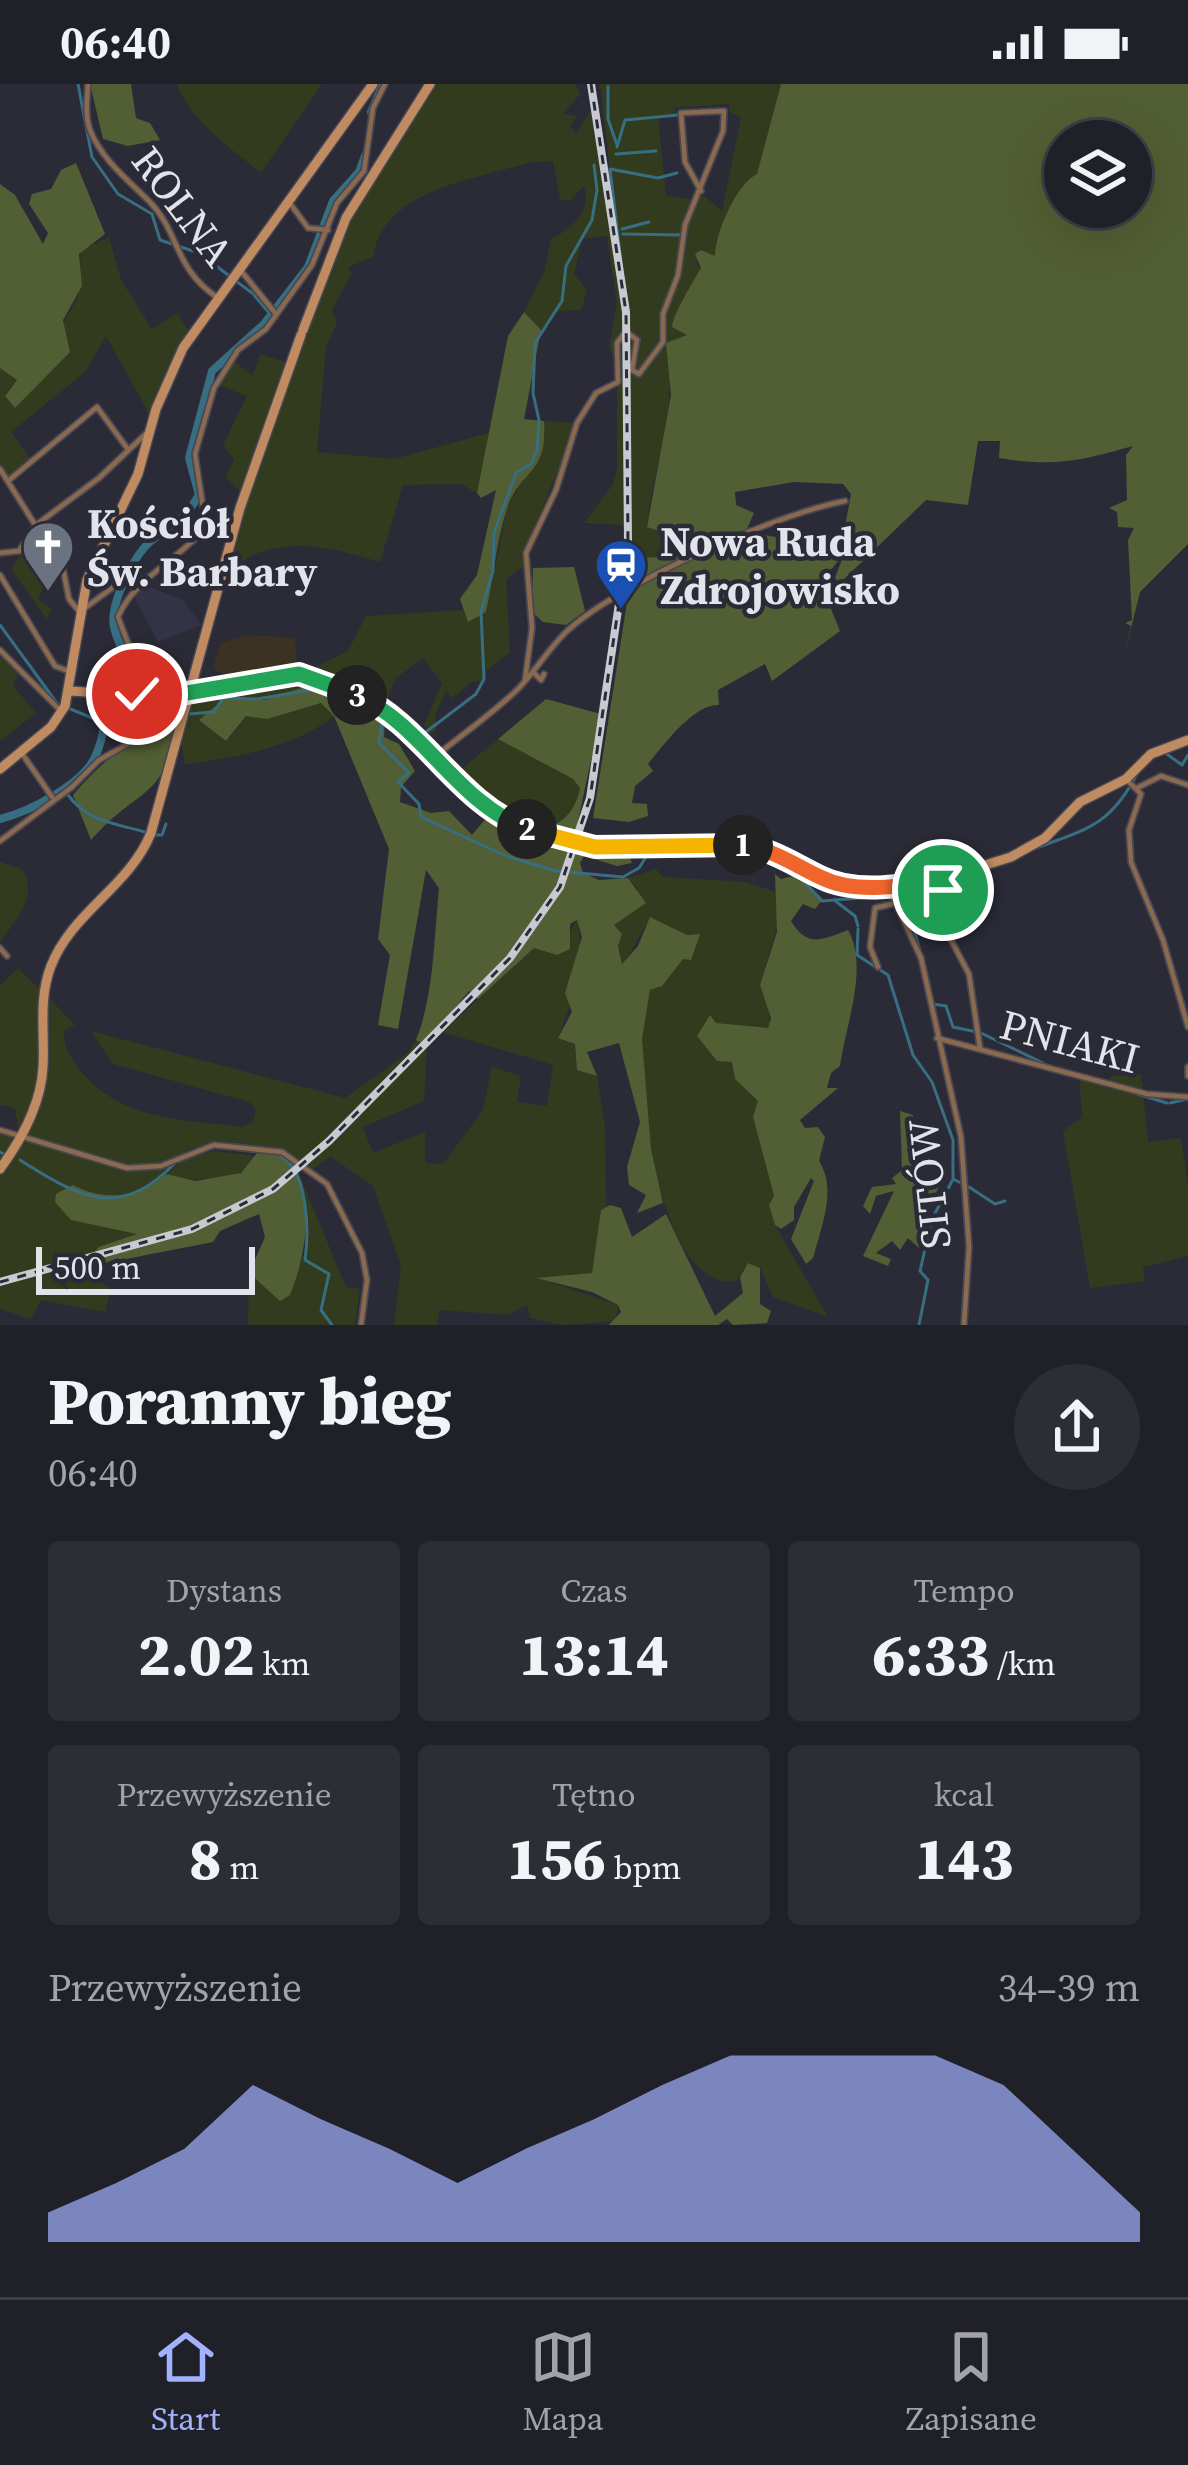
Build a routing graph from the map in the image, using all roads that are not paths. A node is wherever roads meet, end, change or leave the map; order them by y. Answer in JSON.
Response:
{"nodes":[{"id":1,"x":88,"y":84,"type":"edge"},
{"id":2,"x":373,"y":84,"type":"edge"},
{"id":3,"x":385,"y":84,"type":"edge"},
{"id":4,"x":430,"y":84,"type":"edge"},
{"id":5,"x":701,"y":191,"type":"junction"},
{"id":6,"x":289,"y":202,"type":"junction"},
{"id":7,"x":324,"y":230,"type":"junction"},
{"id":8,"x":235,"y":276,"type":"junction"},
{"id":9,"x":218,"y":298,"type":"junction"},
{"id":10,"x":274,"y":312,"type":"junction"},
{"id":11,"x":151,"y":429,"type":"junction"},
{"id":12,"x":128,"y":448,"type":"junction"},
{"id":13,"x":0,"y":469,"type":"edge"},
{"id":14,"x":8,"y":481,"type":"junction"},
{"id":15,"x":845,"y":501,"type":"dead end"},
{"id":16,"x":36,"y":525,"type":"junction"},
{"id":17,"x":0,"y":554,"type":"edge"},
{"id":18,"x":0,"y":575,"type":"edge"},
{"id":19,"x":124,"y":579,"type":"dead end"},
{"id":20,"x":79,"y":609,"type":"junction"},
{"id":21,"x":0,"y":650,"type":"edge"},
{"id":22,"x":543,"y":663,"type":"junction"},
{"id":23,"x":552,"y":664,"type":"dead end"},
{"id":24,"x":74,"y":672,"type":"junction"},
{"id":25,"x":533,"y":672,"type":"junction"},
{"id":26,"x":544,"y":674,"type":"dead end"},
{"id":27,"x":525,"y":680,"type":"junction"},
{"id":28,"x":71,"y":691,"type":"junction"},
{"id":29,"x":190,"y":692,"type":"junction"},
{"id":30,"x":143,"y":695,"type":"junction"},
{"id":31,"x":64,"y":709,"type":"junction"},
{"id":32,"x":169,"y":711,"type":"dead end"},
{"id":33,"x":1188,"y":740,"type":"edge"},
{"id":34,"x":21,"y":752,"type":"junction"},
{"id":35,"x":432,"y":759,"type":"junction"},
{"id":36,"x":0,"y":770,"type":"edge"},
{"id":37,"x":1132,"y":784,"type":"junction"},
{"id":38,"x":1188,"y":785,"type":"edge"},
{"id":39,"x":51,"y":796,"type":"junction"},
{"id":40,"x":0,"y":841,"type":"edge"},
{"id":41,"x":943,"y":885,"type":"junction"},
{"id":42,"x":888,"y":891,"type":"junction"},
{"id":43,"x":892,"y":904,"type":"junction"},
{"id":44,"x":0,"y":948,"type":"edge"},
{"id":45,"x":7,"y":956,"type":"dead end"},
{"id":46,"x":878,"y":965,"type":"dead end"},
{"id":47,"x":1188,"y":1027,"type":"edge"},
{"id":48,"x":937,"y":1038,"type":"junction"},
{"id":49,"x":980,"y":1048,"type":"junction"},
{"id":50,"x":1188,"y":1066,"type":"edge"},
{"id":51,"x":1188,"y":1076,"type":"edge"},
{"id":52,"x":1188,"y":1097,"type":"edge"},
{"id":53,"x":0,"y":1130,"type":"edge"},
{"id":54,"x":21,"y":1137,"type":"junction"},
{"id":55,"x":0,"y":1169,"type":"edge"},
{"id":56,"x":361,"y":1325,"type":"edge"},
{"id":57,"x":964,"y":1325,"type":"edge"}],
"edges":[{"from":1,"to":9,"type":"street","name":"ROLNA"},
{"from":2,"to":6,"type":"street"},
{"from":3,"to":7,"type":"street"},
{"from":4,"to":29,"type":"street"},
{"from":5,"to":5,"type":"street"},
{"from":5,"to":27,"type":"street"},
{"from":6,"to":7,"type":"street"},
{"from":6,"to":8,"type":"street"},
{"from":7,"to":10,"type":"street"},
{"from":8,"to":9,"type":"street"},
{"from":8,"to":10,"type":"street"},
{"from":9,"to":11,"type":"street"},
{"from":10,"to":30,"type":"street"},
{"from":11,"to":12,"type":"street"},
{"from":11,"to":20,"type":"street"},
{"from":12,"to":14,"type":"street"},
{"from":12,"to":16,"type":"street"},
{"from":13,"to":14,"type":"street"},
{"from":14,"to":16,"type":"street"},
{"from":15,"to":22,"type":"street"},
{"from":16,"to":17,"type":"street"},
{"from":16,"to":20,"type":"street"},
{"from":18,"to":24,"type":"street"},
{"from":19,"to":20,"type":"street"},
{"from":20,"to":24,"type":"street"},
{"from":21,"to":31,"type":"street"},
{"from":22,"to":23,"type":"street"},
{"from":22,"to":25,"type":"street"},
{"from":24,"to":28,"type":"street"},
{"from":25,"to":26,"type":"street"},
{"from":25,"to":27,"type":"street"},
{"from":27,"to":35,"type":"street"},
{"from":28,"to":30,"type":"street"},
{"from":28,"to":31,"type":"street"},
{"from":29,"to":30,"type":"street"},
{"from":29,"to":35,"type":"street"},
{"from":29,"to":54,"type":"street"},
{"from":31,"to":34,"type":"street"},
{"from":32,"to":39,"type":"street"},
{"from":33,"to":37,"type":"street"},
{"from":34,"to":36,"type":"street"},
{"from":34,"to":39,"type":"street"},
{"from":35,"to":42,"type":"street"},
{"from":37,"to":38,"type":"street"},
{"from":37,"to":41,"type":"street"},
{"from":37,"to":47,"type":"street"},
{"from":39,"to":40,"type":"street"},
{"from":41,"to":42,"type":"street"},
{"from":41,"to":49,"type":"street"},
{"from":42,"to":43,"type":"street","name":"SITÓW"},
{"from":43,"to":46,"type":"street"},
{"from":43,"to":48,"type":"street","name":"SITÓW"},
{"from":44,"to":45,"type":"street"},
{"from":48,"to":49,"type":"street","name":"PNIAKI"},
{"from":48,"to":57,"type":"street","name":"SITÓW"},
{"from":49,"to":52,"type":"street","name":"PNIAKI"},
{"from":50,"to":51,"type":"street"},
{"from":53,"to":54,"type":"street"},
{"from":54,"to":55,"type":"street"},
{"from":54,"to":56,"type":"street"}]}
